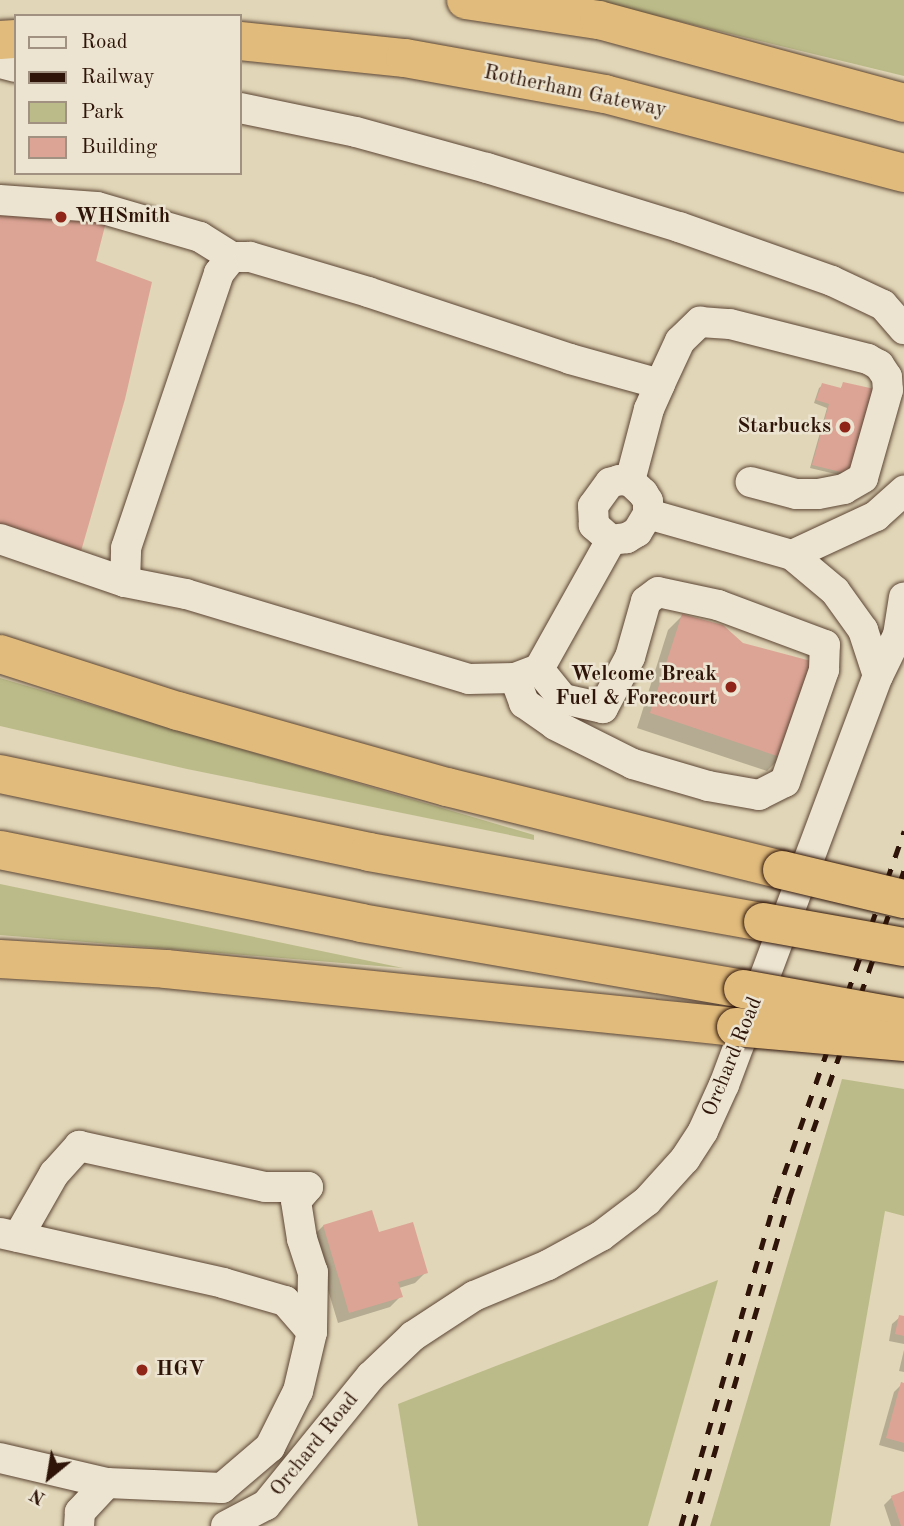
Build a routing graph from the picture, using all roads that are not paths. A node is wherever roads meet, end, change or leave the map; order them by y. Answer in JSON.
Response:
{"nodes":[{"id":1,"x":466,"y":0,"type":"edge"},
{"id":2,"x":242,"y":41,"type":"edge"},
{"id":3,"x":904,"y":103,"type":"edge"},
{"id":4,"x":242,"y":108,"type":"edge"},
{"id":5,"x":904,"y":173,"type":"edge"},
{"id":6,"x":0,"y":200,"type":"edge"},
{"id":7,"x":232,"y":257,"type":"junction"},
{"id":8,"x":904,"y":329,"type":"edge"},
{"id":9,"x":660,"y":384,"type":"junction"},
{"id":10,"x":630,"y":481,"type":"junction"},
{"id":11,"x":751,"y":482,"type":"dead end"},
{"id":12,"x":904,"y":491,"type":"edge"},
{"id":13,"x":648,"y":514,"type":"junction"},
{"id":14,"x":0,"y":539,"type":"edge"},
{"id":15,"x":611,"y":540,"type":"junction"},
{"id":16,"x":792,"y":555,"type":"junction"},
{"id":17,"x":125,"y":582,"type":"junction"},
{"id":18,"x":904,"y":597,"type":"edge"},
{"id":19,"x":0,"y":654,"type":"edge"},
{"id":20,"x":527,"y":673,"type":"junction"},
{"id":21,"x":878,"y":676,"type":"junction"},
{"id":22,"x":0,"y":774,"type":"edge"},
{"id":23,"x":0,"y":850,"type":"edge"},
{"id":24,"x":904,"y":899,"type":"edge"},
{"id":25,"x":904,"y":947,"type":"edge"},
{"id":26,"x":0,"y":959,"type":"edge"},
{"id":27,"x":904,"y":1018,"type":"edge"},
{"id":28,"x":904,"y":1042,"type":"edge"},
{"id":29,"x":9,"y":1235,"type":"edge"},
{"id":30,"x":312,"y":1332,"type":"junction"},
{"id":31,"x":0,"y":1458,"type":"edge"},
{"id":32,"x":107,"y":1483,"type":"junction"},
{"id":33,"x":79,"y":1526,"type":"edge"},
{"id":34,"x":226,"y":1526,"type":"edge"}],
"edges":[{"from":1,"to":3,"type":"highway"},
{"from":2,"to":5,"type":"highway","name":"Rotherham Gateway"},
{"from":4,"to":8,"type":"lane"},
{"from":6,"to":7,"type":"lane"},
{"from":7,"to":9,"type":"lane"},
{"from":7,"to":17,"type":"lane"},
{"from":9,"to":10,"type":"lane"},
{"from":9,"to":11,"type":"lane"},
{"from":10,"to":13,"type":"lane"},
{"from":10,"to":15,"type":"lane"},
{"from":12,"to":16,"type":"lane"},
{"from":13,"to":15,"type":"lane"},
{"from":13,"to":16,"type":"lane"},
{"from":14,"to":17,"type":"lane"},
{"from":15,"to":20,"type":"lane"},
{"from":16,"to":21,"type":"lane"},
{"from":17,"to":20,"type":"lane"},
{"from":18,"to":21,"type":"lane","name":"Orchard Road"},
{"from":19,"to":24,"type":"highway","bridge":true},
{"from":20,"to":20,"type":"lane"},
{"from":21,"to":34,"type":"lane","name":"Orchard Road"},
{"from":22,"to":25,"type":"highway","bridge":true},
{"from":23,"to":27,"type":"highway","bridge":true},
{"from":26,"to":28,"type":"highway","bridge":true},
{"from":29,"to":30,"type":"lane"},
{"from":29,"to":30,"type":"lane"},
{"from":30,"to":32,"type":"lane"},
{"from":31,"to":32,"type":"lane"},
{"from":32,"to":33,"type":"lane"}]}
